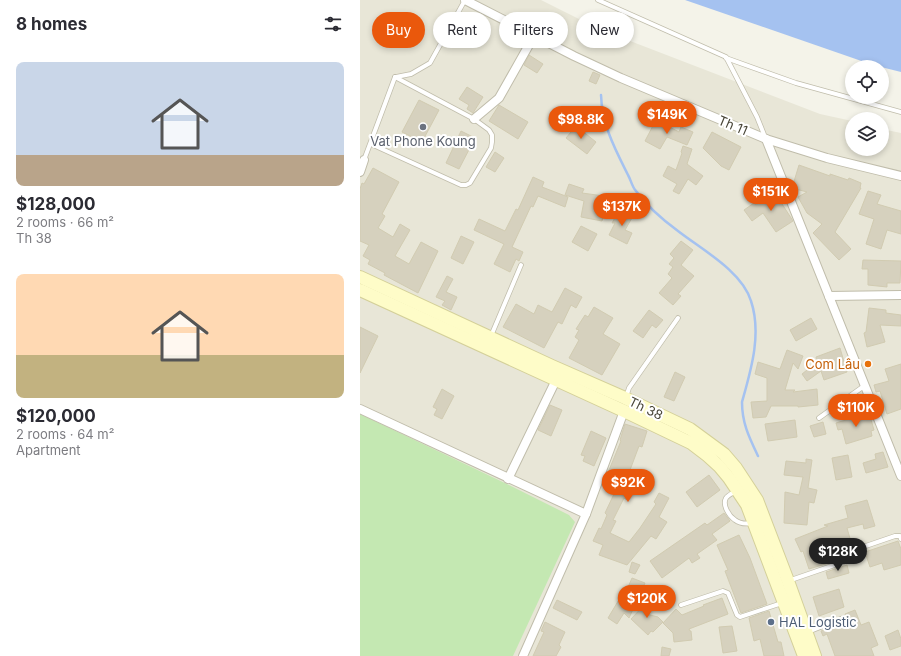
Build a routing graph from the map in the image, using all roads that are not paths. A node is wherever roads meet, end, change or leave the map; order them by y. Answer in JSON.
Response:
{"nodes":[{"id":1,"x":465,"y":0,"type":"edge"},
{"id":2,"x":598,"y":0,"type":"edge"},
{"id":3,"x":499,"y":18,"type":"edge"},
{"id":4,"x":527,"y":48,"type":"edge"},
{"id":5,"x":559,"y":48,"type":"edge"},
{"id":6,"x":726,"y":57,"type":"junction"},
{"id":7,"x":395,"y":77,"type":"junction"},
{"id":8,"x":901,"y":112,"type":"edge"},
{"id":9,"x":474,"y":119,"type":"junction"},
{"id":10,"x":766,"y":139,"type":"junction"},
{"id":11,"x":370,"y":144,"type":"junction"},
{"id":12,"x":364,"y":160,"type":"joint"},
{"id":13,"x":360,"y":172,"type":"edge"},
{"id":14,"x":901,"y":176,"type":"edge"},
{"id":15,"x":520,"y":265,"type":"dead end"},
{"id":16,"x":360,"y":277,"type":"edge"},
{"id":17,"x":360,"y":290,"type":"edge"},
{"id":18,"x":901,"y":295,"type":"edge"},
{"id":19,"x":829,"y":296,"type":"junction"},
{"id":20,"x":678,"y":318,"type":"dead end"},
{"id":21,"x":490,"y":338,"type":"junction"},
{"id":22,"x":556,"y":380,"type":"junction"},
{"id":23,"x":865,"y":386,"type":"junction"},
{"id":24,"x":625,"y":398,"type":"junction"},
{"id":25,"x":360,"y":409,"type":"edge"},
{"id":26,"x":624,"y":411,"type":"junction"},
{"id":27,"x":819,"y":418,"type":"dead end"},
{"id":28,"x":901,"y":476,"type":"edge"},
{"id":29,"x":508,"y":479,"type":"junction"},
{"id":30,"x":737,"y":490,"type":"junction"},
{"id":31,"x":586,"y":514,"type":"junction"},
{"id":32,"x":753,"y":523,"type":"junction"},
{"id":33,"x":901,"y":539,"type":"edge"},
{"id":34,"x":788,"y":581,"type":"junction"},
{"id":35,"x":784,"y":602,"type":"junction"},
{"id":36,"x":681,"y":605,"type":"dead end"},
{"id":37,"x":843,"y":618,"type":"dead end"},
{"id":38,"x":806,"y":633,"type":"junction"},
{"id":39,"x":523,"y":656,"type":"edge"},
{"id":40,"x":804,"y":656,"type":"edge"},
{"id":41,"x":815,"y":656,"type":"edge"}],
"edges":[{"from":1,"to":3,"type":"street","name":"Th 11"},
{"from":1,"to":7,"type":"lane"},
{"from":2,"to":6,"type":"lane"},
{"from":4,"to":9,"type":"street"},
{"from":5,"to":10,"type":"street","name":"Th 11"},
{"from":6,"to":8,"type":"lane"},
{"from":6,"to":10,"type":"lane"},
{"from":7,"to":9,"type":"lane"},
{"from":7,"to":11,"type":"lane"},
{"from":9,"to":11,"type":"lane"},
{"from":10,"to":14,"type":"street","name":"Th 11"},
{"from":10,"to":19,"type":"street"},
{"from":11,"to":12,"type":"lane"},
{"from":12,"to":13,"type":"street"},
{"from":15,"to":21,"type":"lane"},
{"from":16,"to":21,"type":"street","name":"Th 38"},
{"from":17,"to":22,"type":"street","name":"Th 38"},
{"from":18,"to":19,"type":"street"},
{"from":19,"to":23,"type":"street"},
{"from":20,"to":24,"type":"lane"},
{"from":21,"to":24,"type":"street","name":"Th 38"},
{"from":22,"to":26,"type":"street","name":"Th 38"},
{"from":22,"to":29,"type":"street"},
{"from":23,"to":27,"type":"lane"},
{"from":23,"to":28,"type":"street"},
{"from":24,"to":34,"type":"street","name":"Th 38"},
{"from":25,"to":29,"type":"street"},
{"from":26,"to":30,"type":"street","name":"Th 38"},
{"from":26,"to":31,"type":"street"},
{"from":29,"to":31,"type":"street"},
{"from":30,"to":32,"type":"street","name":"Th 38"},
{"from":30,"to":32,"type":"lane"},
{"from":31,"to":39,"type":"street"},
{"from":32,"to":35,"type":"street","name":"Th 38"},
{"from":33,"to":34,"type":"lane"},
{"from":34,"to":38,"type":"street","name":"Th 38"},
{"from":35,"to":36,"type":"lane"},
{"from":35,"to":40,"type":"street","name":"Th 38"},
{"from":37,"to":38,"type":"lane"},
{"from":38,"to":41,"type":"street","name":"Th 38"}]}
